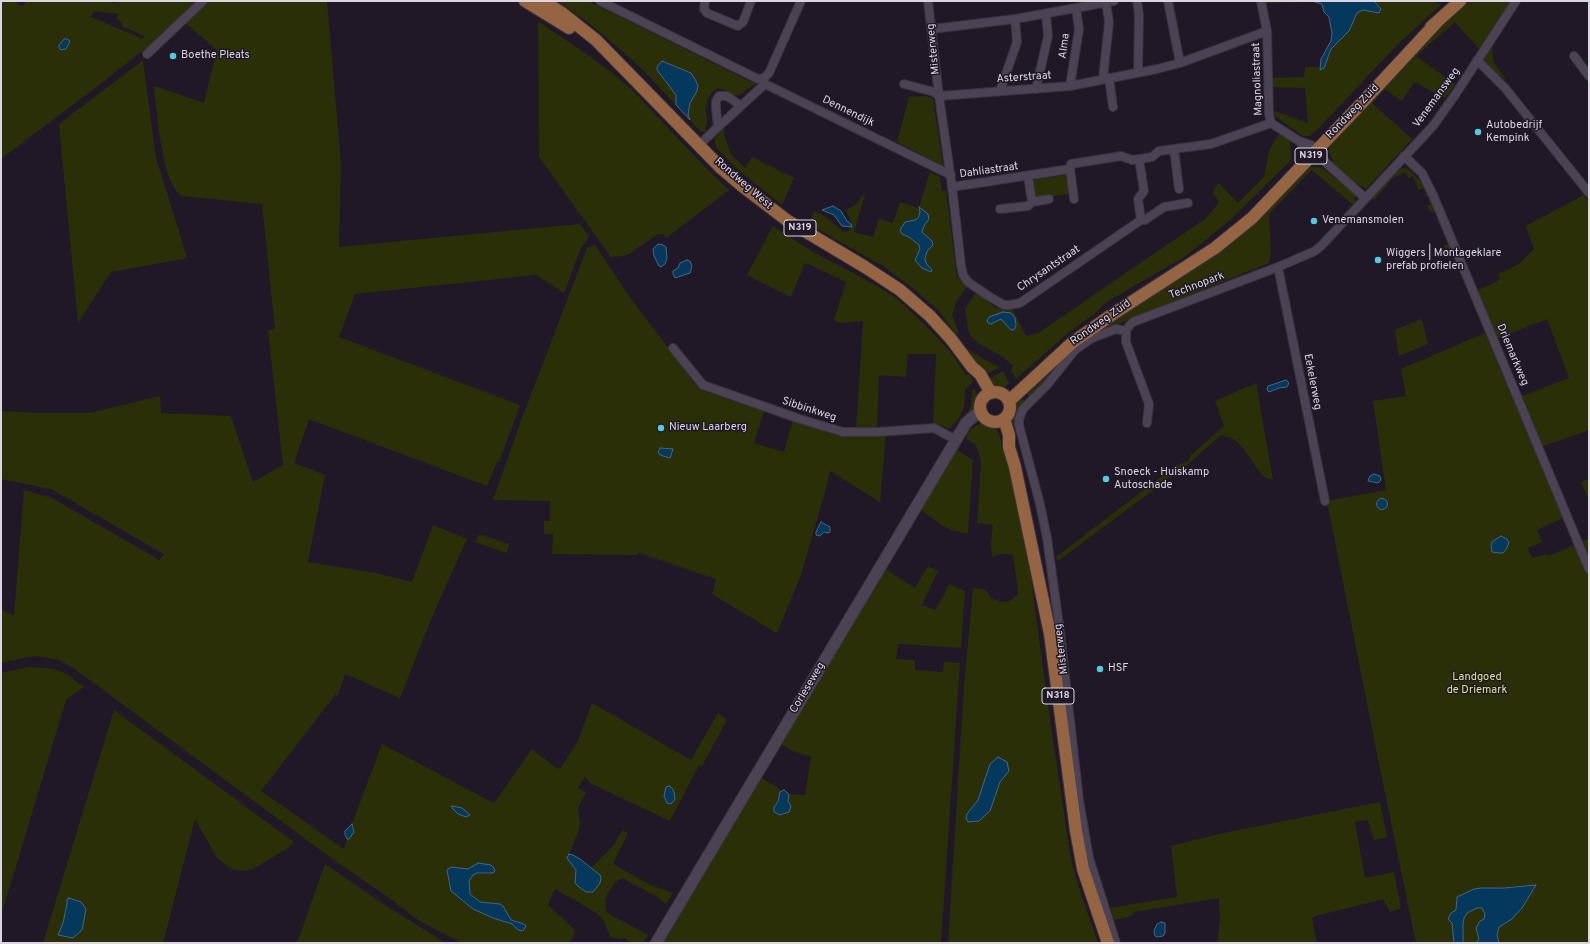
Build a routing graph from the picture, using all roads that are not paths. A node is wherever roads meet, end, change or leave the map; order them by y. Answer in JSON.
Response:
{"nodes":[{"id":1,"x":203,"y":1,"type":"edge"},
{"id":2,"x":525,"y":1,"type":"edge"},
{"id":3,"x":543,"y":1,"type":"edge"},
{"id":4,"x":706,"y":1,"type":"edge"},
{"id":5,"x":751,"y":1,"type":"edge"},
{"id":6,"x":801,"y":1,"type":"edge"},
{"id":7,"x":928,"y":1,"type":"edge"},
{"id":8,"x":1137,"y":1,"type":"edge"},
{"id":9,"x":1168,"y":1,"type":"edge"},
{"id":10,"x":1261,"y":1,"type":"edge"},
{"id":11,"x":1461,"y":1,"type":"edge"},
{"id":12,"x":1516,"y":1,"type":"edge"},
{"id":13,"x":604,"y":2,"type":"edge"},
{"id":14,"x":1110,"y":2,"type":"edge"},
{"id":15,"x":1076,"y":9,"type":"junction"},
{"id":16,"x":1046,"y":14,"type":"junction"},
{"id":17,"x":1016,"y":19,"type":"junction"},
{"id":18,"x":932,"y":29,"type":"junction"},
{"id":19,"x":1267,"y":30,"type":"junction"},
{"id":20,"x":147,"y":54,"type":"dead end"},
{"id":21,"x":1574,"y":56,"type":"dead end"},
{"id":22,"x":1477,"y":60,"type":"junction"},
{"id":23,"x":1180,"y":63,"type":"junction"},
{"id":24,"x":1138,"y":72,"type":"junction"},
{"id":25,"x":1589,"y":76,"type":"edge"},
{"id":26,"x":1106,"y":78,"type":"junction"},
{"id":27,"x":635,"y":79,"type":"junction"},
{"id":28,"x":904,"y":84,"type":"dead end"},
{"id":29,"x":1070,"y":86,"type":"junction"},
{"id":30,"x":1036,"y":89,"type":"junction"},
{"id":31,"x":1000,"y":91,"type":"junction"},
{"id":32,"x":939,"y":96,"type":"junction"},
{"id":33,"x":741,"y":106,"type":"junction"},
{"id":34,"x":1113,"y":107,"type":"dead end"},
{"id":35,"x":1272,"y":123,"type":"junction"},
{"id":36,"x":718,"y":126,"type":"junction"},
{"id":37,"x":700,"y":145,"type":"junction"},
{"id":38,"x":1174,"y":149,"type":"junction"},
{"id":39,"x":1311,"y":150,"type":"junction"},
{"id":40,"x":1404,"y":156,"type":"junction"},
{"id":41,"x":1139,"y":159,"type":"junction"},
{"id":42,"x":1070,"y":169,"type":"junction"},
{"id":43,"x":951,"y":175,"type":"junction"},
{"id":44,"x":1028,"y":176,"type":"junction"},
{"id":45,"x":952,"y":187,"type":"junction"},
{"id":46,"x":1179,"y":189,"type":"dead end"},
{"id":47,"x":1589,"y":193,"type":"edge"},
{"id":48,"x":1365,"y":198,"type":"junction"},
{"id":49,"x":1049,"y":199,"type":"dead end"},
{"id":50,"x":1074,"y":199,"type":"dead end"},
{"id":51,"x":1032,"y":202,"type":"junction"},
{"id":52,"x":1188,"y":203,"type":"dead end"},
{"id":53,"x":1000,"y":209,"type":"dead end"},
{"id":54,"x":1141,"y":220,"type":"junction"},
{"id":55,"x":1278,"y":267,"type":"junction"},
{"id":56,"x":1126,"y":331,"type":"junction"},
{"id":57,"x":673,"y":348,"type":"dead end"},
{"id":58,"x":987,"y":395,"type":"junction"},
{"id":59,"x":1007,"y":398,"type":"junction"},
{"id":60,"x":982,"y":415,"type":"junction"},
{"id":61,"x":1000,"y":421,"type":"junction"},
{"id":62,"x":1147,"y":423,"type":"dead end"},
{"id":63,"x":958,"y":436,"type":"junction"},
{"id":64,"x":1325,"y":502,"type":"dead end"},
{"id":65,"x":1589,"y":569,"type":"edge"},
{"id":66,"x":656,"y":943,"type":"edge"},
{"id":67,"x":1108,"y":943,"type":"edge"},
{"id":68,"x":1116,"y":943,"type":"edge"}],
"edges":[{"from":1,"to":20,"type":"street"},
{"from":2,"to":27,"type":"main road","name":"Rondweg West","number":"N319"},
{"from":3,"to":27,"type":"main road","name":"Rondweg West","number":"N319"},
{"from":4,"to":5,"type":"street"},
{"from":6,"to":13,"type":"street"},
{"from":7,"to":18,"type":"street","name":"Misterweg"},
{"from":8,"to":24,"type":"street"},
{"from":9,"to":23,"type":"street"},
{"from":10,"to":19,"type":"street","name":"Magnoliastraat"},
{"from":11,"to":39,"type":"main road","name":"Rondweg Zuid","number":"N319"},
{"from":12,"to":22,"type":"street","name":"Venemansweg"},
{"from":14,"to":15,"type":"street"},
{"from":14,"to":26,"type":"street"},
{"from":15,"to":16,"type":"street"},
{"from":15,"to":29,"type":"street","name":"Alma"},
{"from":16,"to":17,"type":"street"},
{"from":16,"to":30,"type":"street","name":"Alma"},
{"from":17,"to":18,"type":"street"},
{"from":17,"to":31,"type":"street"},
{"from":18,"to":32,"type":"street","name":"Misterweg"},
{"from":19,"to":23,"type":"street","name":"Asterstraat"},
{"from":19,"to":35,"type":"street","name":"Magnoliastraat"},
{"from":21,"to":25,"type":"street"},
{"from":22,"to":40,"type":"street","name":"Venemansweg"},
{"from":22,"to":47,"type":"street"},
{"from":23,"to":24,"type":"street","name":"Asterstraat"},
{"from":24,"to":26,"type":"street","name":"Asterstraat"},
{"from":26,"to":29,"type":"street","name":"Asterstraat"},
{"from":26,"to":34,"type":"street"},
{"from":27,"to":37,"type":"main road","name":"Rondweg West","number":"N319"},
{"from":28,"to":32,"type":"street","name":"Misterweg"},
{"from":29,"to":30,"type":"street","name":"Asterstraat"},
{"from":30,"to":31,"type":"street","name":"Asterstraat"},
{"from":31,"to":32,"type":"street","name":"Asterstraat"},
{"from":32,"to":43,"type":"street","name":"Misterweg"},
{"from":33,"to":36,"type":"street","name":"Dennendijk"},
{"from":33,"to":36,"type":"street"},
{"from":33,"to":43,"type":"street","name":"Dennendijk"},
{"from":35,"to":38,"type":"street","name":"Dahliastraat"},
{"from":35,"to":39,"type":"street","name":"Magnoliastraat"},
{"from":36,"to":37,"type":"street","name":"Dennendijk"},
{"from":37,"to":58,"type":"main road","name":"Rondweg West","number":"N319"},
{"from":38,"to":41,"type":"street","name":"Dahliastraat"},
{"from":38,"to":46,"type":"street"},
{"from":39,"to":48,"type":"street"},
{"from":39,"to":59,"type":"main road","name":"Rondweg Zuid","number":"N319"},
{"from":40,"to":48,"type":"street","name":"Venemansweg"},
{"from":40,"to":65,"type":"street","name":"Driemarkweg"},
{"from":41,"to":42,"type":"street","name":"Dahliastraat"},
{"from":41,"to":54,"type":"street"},
{"from":42,"to":44,"type":"street","name":"Dahliastraat"},
{"from":42,"to":50,"type":"street"},
{"from":43,"to":45,"type":"street","name":"Misterweg"},
{"from":44,"to":45,"type":"street","name":"Dahliastraat"},
{"from":44,"to":51,"type":"street","name":"Dahliastraat"},
{"from":45,"to":54,"type":"street","name":"Chrysantstraat"},
{"from":48,"to":55,"type":"street","name":"Venemansweg"},
{"from":49,"to":51,"type":"street"},
{"from":51,"to":53,"type":"street"},
{"from":52,"to":54,"type":"street","name":"Chrysantstraat"},
{"from":55,"to":56,"type":"street","name":"Technopark"},
{"from":55,"to":64,"type":"street","name":"Eekelerweg"},
{"from":56,"to":62,"type":"street"},
{"from":56,"to":68,"type":"street","name":"Misterweg"},
{"from":57,"to":63,"type":"street","name":"Sibbinkweg"},
{"from":58,"to":59,"type":"main road"},
{"from":58,"to":60,"type":"main road"},
{"from":59,"to":61,"type":"main road"},
{"from":60,"to":61,"type":"main road"},
{"from":60,"to":63,"type":"main road","name":"Corleseweg"},
{"from":61,"to":67,"type":"main road","name":"Misterweg","number":"N318"},
{"from":63,"to":66,"type":"main road","name":"Corleseweg"}]}
